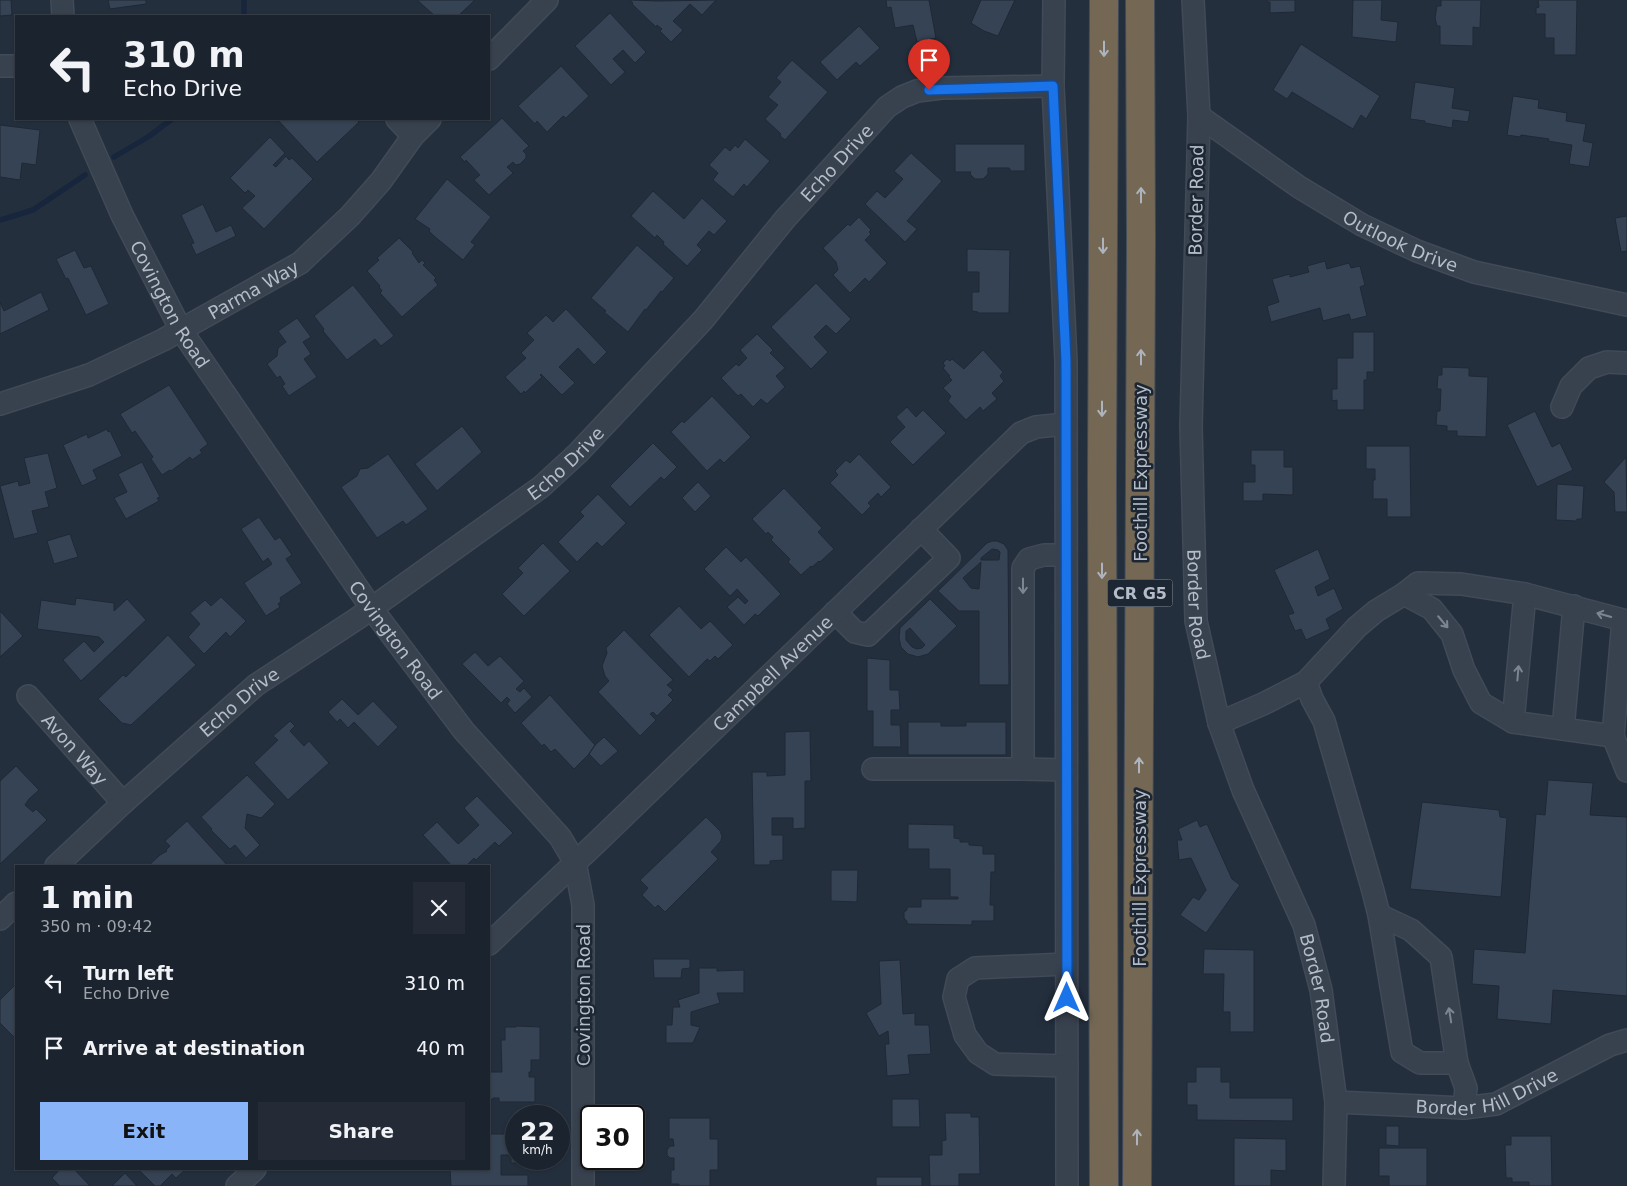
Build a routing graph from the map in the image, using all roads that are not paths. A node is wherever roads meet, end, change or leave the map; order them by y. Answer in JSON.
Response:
{"nodes":[{"id":1,"x":62,"y":0,"type":"edge"},
{"id":2,"x":547,"y":0,"type":"edge"},
{"id":3,"x":1054,"y":0,"type":"edge"},
{"id":4,"x":1104,"y":0,"type":"edge"},
{"id":5,"x":1140,"y":0,"type":"edge"},
{"id":6,"x":1193,"y":0,"type":"edge"},
{"id":7,"x":63,"y":15,"type":"edge"},
{"id":8,"x":490,"y":58,"type":"edge"},
{"id":9,"x":0,"y":66,"type":"edge"},
{"id":10,"x":15,"y":66,"type":"edge"},
{"id":11,"x":1053,"y":86,"type":"junction"},
{"id":12,"x":1199,"y":116,"type":"junction"},
{"id":13,"x":80,"y":120,"type":"edge"},
{"id":14,"x":398,"y":120,"type":"edge"},
{"id":15,"x":429,"y":120,"type":"edge"},
{"id":16,"x":413,"y":136,"type":"junction"},
{"id":17,"x":1627,"y":305,"type":"edge"},
{"id":18,"x":180,"y":330,"type":"junction"},
{"id":19,"x":1627,"y":363,"type":"edge"},
{"id":20,"x":0,"y":404,"type":"edge"},
{"id":21,"x":1562,"y":407,"type":"dead end"},
{"id":22,"x":1066,"y":424,"type":"junction"},
{"id":23,"x":921,"y":529,"type":"junction"},
{"id":24,"x":1066,"y":555,"type":"junction"},
{"id":25,"x":1404,"y":594,"type":"junction"},
{"id":26,"x":1524,"y":594,"type":"junction"},
{"id":27,"x":1574,"y":606,"type":"junction"},
{"id":28,"x":372,"y":608,"type":"junction"},
{"id":29,"x":835,"y":612,"type":"junction"},
{"id":30,"x":1306,"y":682,"type":"junction"},
{"id":31,"x":28,"y":696,"type":"dead end"},
{"id":32,"x":1513,"y":722,"type":"junction"},
{"id":33,"x":1219,"y":723,"type":"junction"},
{"id":34,"x":1563,"y":729,"type":"junction"},
{"id":35,"x":1613,"y":736,"type":"junction"},
{"id":36,"x":873,"y":769,"type":"dead end"},
{"id":37,"x":1023,"y":769,"type":"junction"},
{"id":38,"x":1066,"y":770,"type":"junction"},
{"id":39,"x":1627,"y":771,"type":"edge"},
{"id":40,"x":123,"y":802,"type":"junction"},
{"id":41,"x":575,"y":862,"type":"junction"},
{"id":42,"x":57,"y":865,"type":"edge"},
{"id":43,"x":15,"y":904,"type":"edge"},
{"id":44,"x":1379,"y":915,"type":"junction"},
{"id":45,"x":0,"y":919,"type":"edge"},
{"id":46,"x":490,"y":943,"type":"edge"},
{"id":47,"x":1066,"y":964,"type":"junction"},
{"id":48,"x":1627,"y":1040,"type":"edge"},
{"id":49,"x":1457,"y":1063,"type":"junction"},
{"id":50,"x":1067,"y":1066,"type":"junction"},
{"id":51,"x":1336,"y":1102,"type":"junction"},
{"id":52,"x":1464,"y":1108,"type":"junction"},
{"id":53,"x":254,"y":1170,"type":"edge"},
{"id":54,"x":237,"y":1186,"type":"edge"},
{"id":55,"x":583,"y":1186,"type":"edge"},
{"id":56,"x":1067,"y":1186,"type":"edge"},
{"id":57,"x":1104,"y":1186,"type":"edge"},
{"id":58,"x":1137,"y":1186,"type":"edge"},
{"id":59,"x":1334,"y":1186,"type":"edge"}],
"edges":[{"from":1,"to":7,"type":"street"},
{"from":2,"to":8,"type":"street"},
{"from":3,"to":11,"type":"street"},
{"from":4,"to":57,"type":"highway","name":"Foothill Expressway","number":"CR G5","one_way":true},
{"from":58,"to":5,"type":"highway","name":"Foothill Expressway","number":"CR G5","one_way":true},
{"from":6,"to":12,"type":"street","name":"Border Road"},
{"from":9,"to":10,"type":"street"},
{"from":11,"to":22,"type":"street"},
{"from":11,"to":28,"type":"street","name":"Echo Drive"},
{"from":12,"to":17,"type":"street","name":"Outlook Drive"},
{"from":12,"to":33,"type":"street","name":"Border Road"},
{"from":13,"to":18,"type":"street","name":"Covington Road"},
{"from":14,"to":16,"type":"street"},
{"from":15,"to":16,"type":"street","name":"Parma Way"},
{"from":16,"to":18,"type":"street","name":"Parma Way"},
{"from":18,"to":20,"type":"street","name":"Parma Way"},
{"from":18,"to":28,"type":"street","name":"Covington Road"},
{"from":19,"to":21,"type":"street"},
{"from":22,"to":23,"type":"street","name":"Campbell Avenue"},
{"from":22,"to":24,"type":"street"},
{"from":23,"to":29,"type":"street","name":"Campbell Avenue"},
{"from":23,"to":29,"type":"street"},
{"from":24,"to":37,"type":"street","one_way":true},
{"from":24,"to":38,"type":"street"},
{"from":25,"to":26,"type":"street"},
{"from":25,"to":30,"type":"street"},
{"from":25,"to":32,"type":"street","one_way":true},
{"from":26,"to":27,"type":"street"},
{"from":32,"to":26,"type":"street","one_way":true},
{"from":27,"to":34,"type":"street"},
{"from":35,"to":27,"type":"street","one_way":true},
{"from":28,"to":40,"type":"street","name":"Echo Drive"},
{"from":28,"to":41,"type":"street","name":"Covington Road"},
{"from":29,"to":41,"type":"street","name":"Campbell Avenue"},
{"from":30,"to":33,"type":"street"},
{"from":30,"to":44,"type":"street"},
{"from":31,"to":40,"type":"street","name":"Avon Way"},
{"from":32,"to":34,"type":"street"},
{"from":33,"to":51,"type":"street","name":"Border Road"},
{"from":34,"to":35,"type":"street"},
{"from":35,"to":39,"type":"street"},
{"from":36,"to":37,"type":"street"},
{"from":37,"to":38,"type":"street"},
{"from":38,"to":47,"type":"street"},
{"from":40,"to":42,"type":"street","name":"Echo Drive"},
{"from":41,"to":46,"type":"street","name":"Campbell Avenue"},
{"from":41,"to":55,"type":"street","name":"Covington Road"},
{"from":43,"to":45,"type":"street"},
{"from":49,"to":44,"type":"street","one_way":true},
{"from":44,"to":49,"type":"street"},
{"from":47,"to":50,"type":"street"},
{"from":47,"to":50,"type":"street"},
{"from":48,"to":52,"type":"street","name":"Border Hill Drive"},
{"from":49,"to":52,"type":"street"},
{"from":50,"to":56,"type":"street"},
{"from":51,"to":52,"type":"street","name":"Border Hill Drive"},
{"from":51,"to":59,"type":"street","name":"Border Road"},
{"from":53,"to":54,"type":"street"}]}
